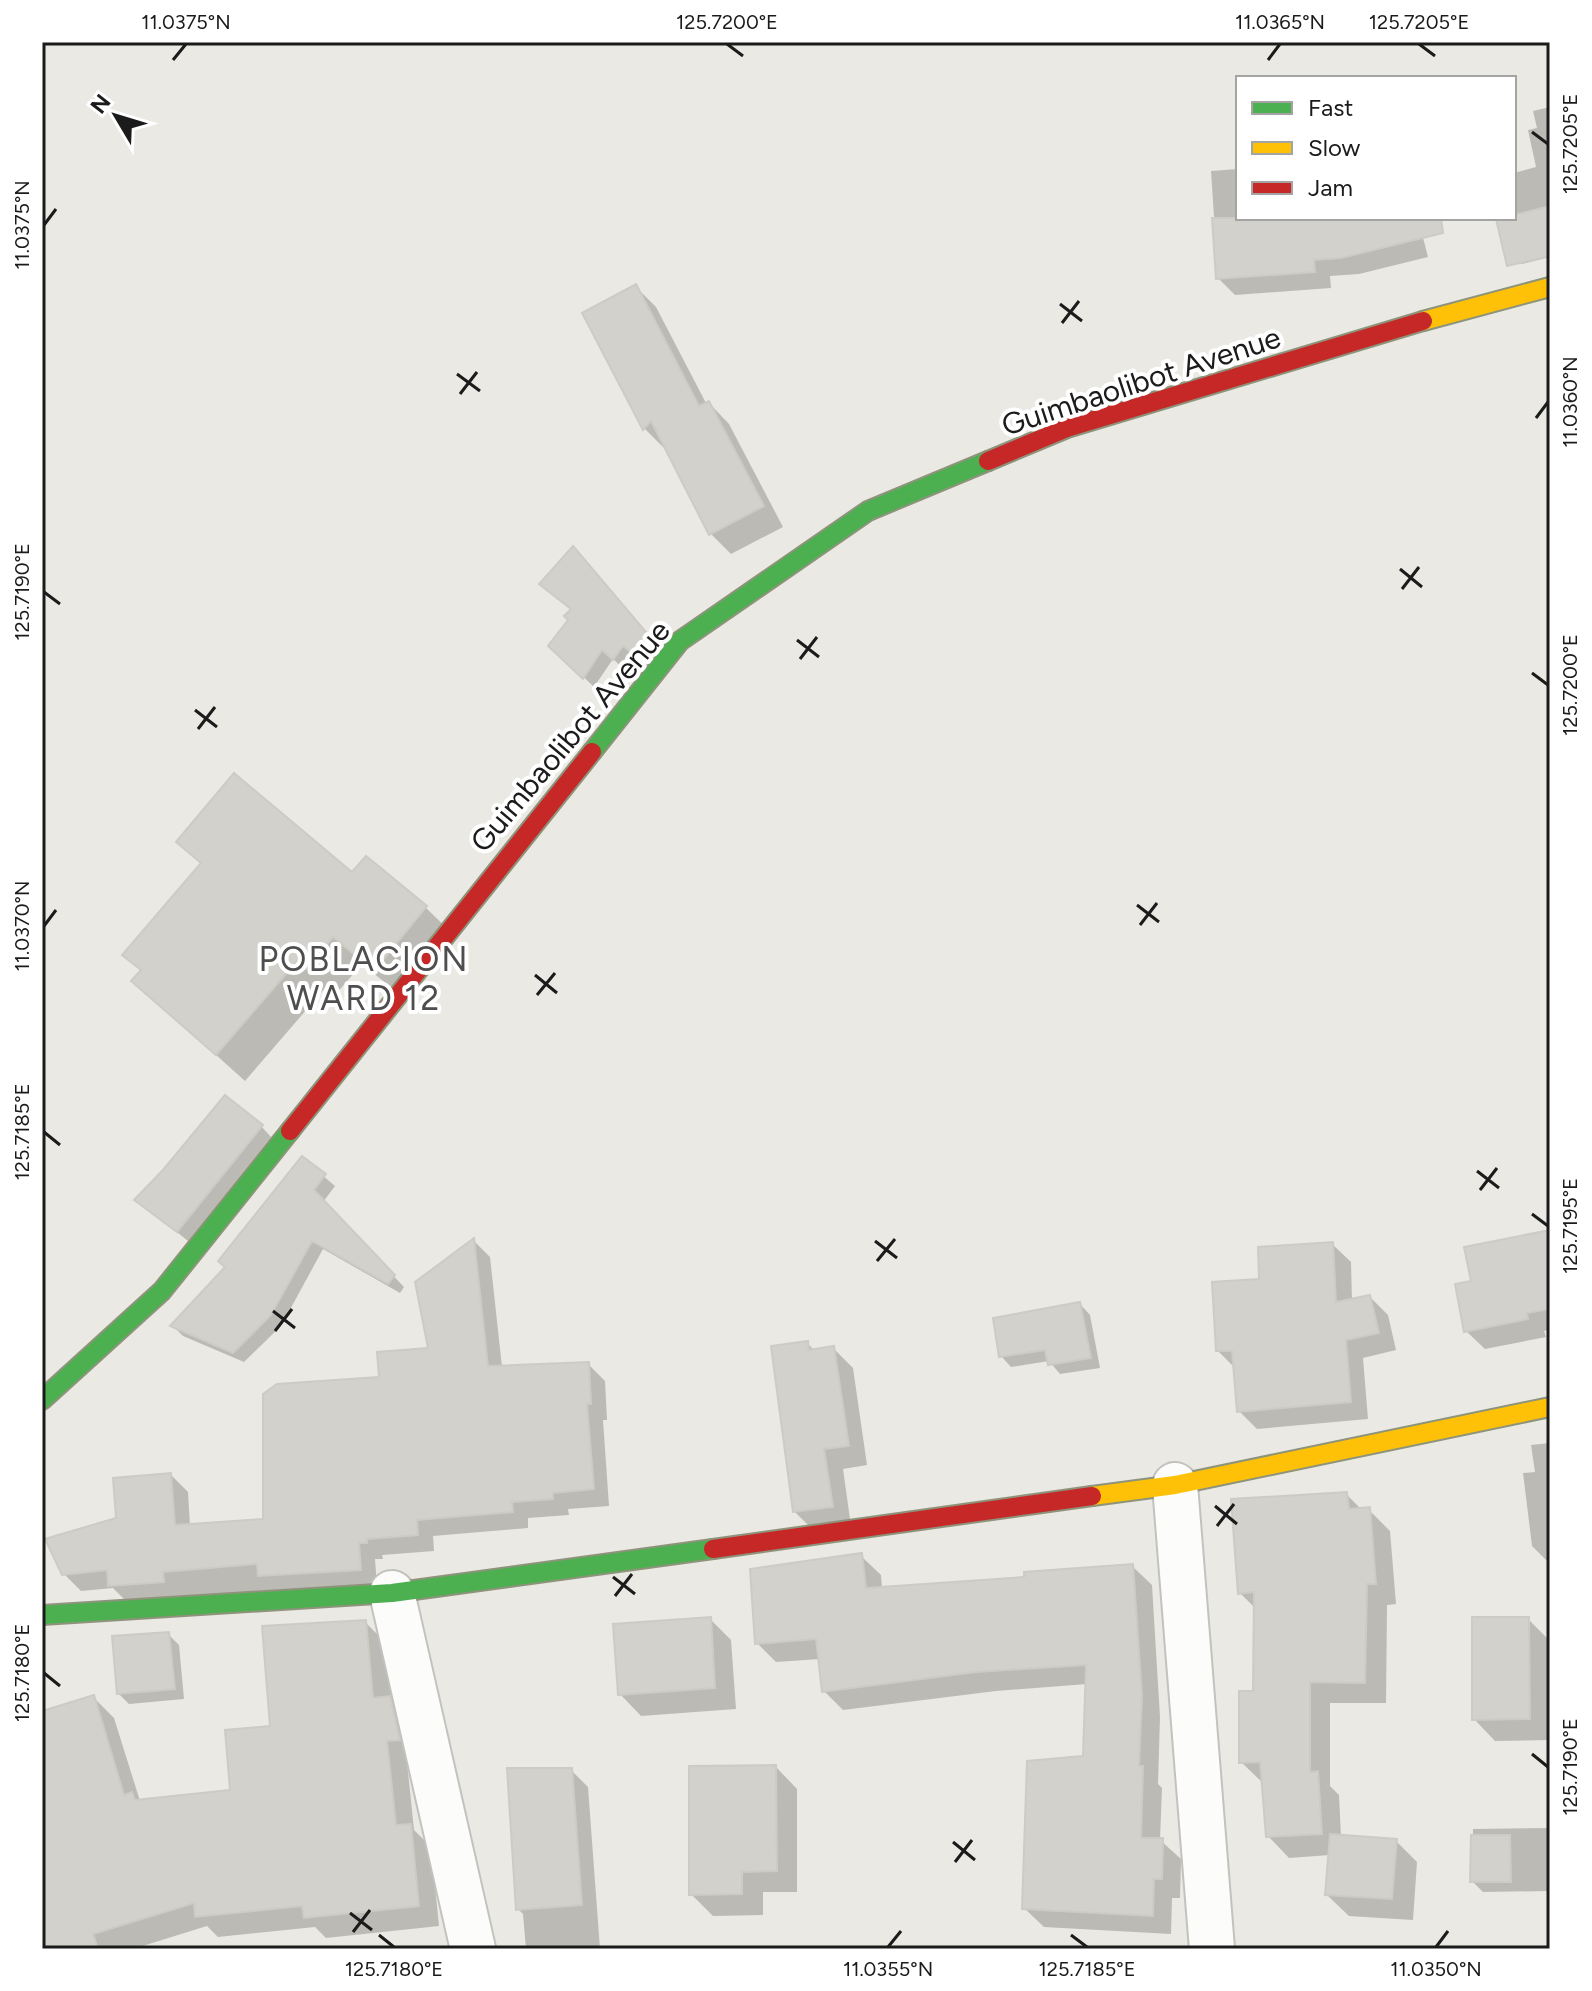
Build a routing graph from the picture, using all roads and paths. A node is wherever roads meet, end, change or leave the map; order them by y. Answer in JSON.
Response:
{"nodes":[{"id":1,"x":1550,"y":287,"type":"edge"},
{"id":2,"x":42,"y":1400,"type":"edge"},
{"id":3,"x":1550,"y":1407,"type":"edge"},
{"id":4,"x":1175,"y":1485,"type":"junction"},
{"id":5,"x":392,"y":1593,"type":"junction"},
{"id":6,"x":42,"y":1615,"type":"edge"},
{"id":7,"x":473,"y":1949,"type":"edge"},
{"id":8,"x":1212,"y":1949,"type":"edge"}],
"edges":[{"from":1,"to":2,"type":"street","name":"Guimbaolibot Avenue"},
{"from":3,"to":4,"type":"street"},
{"from":4,"to":5,"type":"street"},
{"from":4,"to":8,"type":"street"},
{"from":5,"to":6,"type":"street"},
{"from":5,"to":7,"type":"street"}]}
